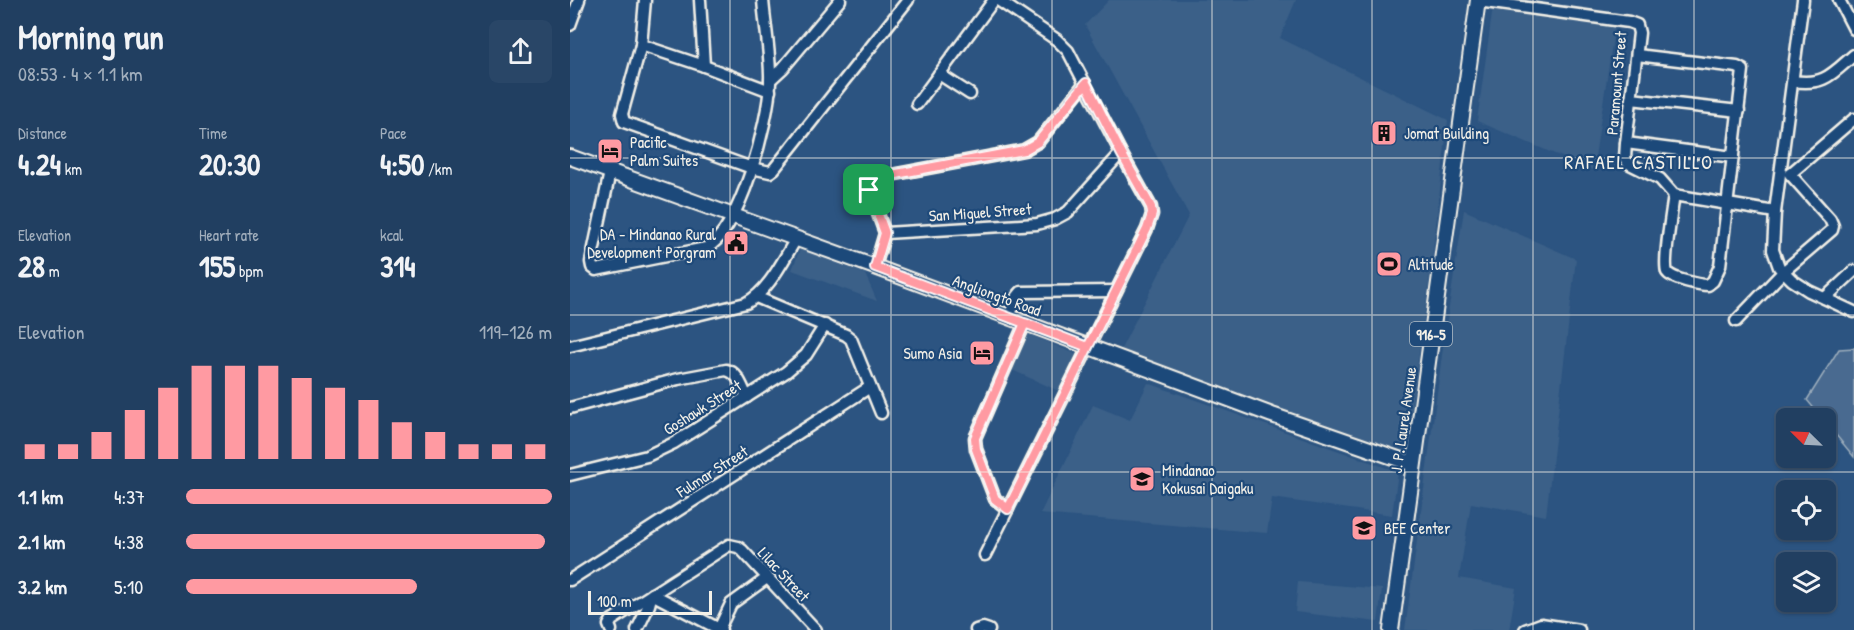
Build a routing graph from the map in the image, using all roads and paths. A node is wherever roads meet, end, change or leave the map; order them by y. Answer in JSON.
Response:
{"nodes":[{"id":1,"x":579,"y":0,"type":"edge"},
{"id":2,"x":645,"y":0,"type":"edge"},
{"id":3,"x":700,"y":0,"type":"edge"},
{"id":4,"x":763,"y":0,"type":"edge"},
{"id":5,"x":840,"y":0,"type":"edge"},
{"id":6,"x":996,"y":0,"type":"edge"},
{"id":7,"x":1478,"y":0,"type":"edge"},
{"id":8,"x":1803,"y":0,"type":"edge"},
{"id":9,"x":1839,"y":0,"type":"edge"},
{"id":10,"x":902,"y":2,"type":"edge"},
{"id":11,"x":570,"y":25,"type":"edge"},
{"id":12,"x":1854,"y":29,"type":"edge"},
{"id":13,"x":641,"y":45,"type":"junction"},
{"id":14,"x":1637,"y":55,"type":"junction"},
{"id":15,"x":1854,"y":55,"type":"edge"},
{"id":16,"x":704,"y":66,"type":"junction"},
{"id":17,"x":939,"y":74,"type":"junction"},
{"id":18,"x":1793,"y":81,"type":"junction"},
{"id":19,"x":1086,"y":83,"type":"junction"},
{"id":20,"x":770,"y":85,"type":"junction"},
{"id":21,"x":970,"y":94,"type":"dead end"},
{"id":22,"x":1631,"y":99,"type":"junction"},
{"id":23,"x":917,"y":104,"type":"dead end"},
{"id":24,"x":1739,"y":111,"type":"junction"},
{"id":25,"x":1854,"y":119,"type":"edge"},
{"id":26,"x":1626,"y":143,"type":"junction"},
{"id":27,"x":1121,"y":153,"type":"junction"},
{"id":28,"x":570,"y":157,"type":"edge"},
{"id":29,"x":1734,"y":157,"type":"junction"},
{"id":30,"x":752,"y":168,"type":"junction"},
{"id":31,"x":610,"y":172,"type":"junction"},
{"id":32,"x":1785,"y":174,"type":"junction"},
{"id":33,"x":1674,"y":195,"type":"junction"},
{"id":34,"x":1727,"y":204,"type":"junction"},
{"id":35,"x":1775,"y":212,"type":"junction"},
{"id":36,"x":733,"y":217,"type":"junction"},
{"id":37,"x":885,"y":233,"type":"junction"},
{"id":38,"x":796,"y":238,"type":"junction"},
{"id":39,"x":875,"y":267,"type":"junction"},
{"id":40,"x":1783,"y":272,"type":"junction"},
{"id":41,"x":1854,"y":272,"type":"edge"},
{"id":42,"x":1116,"y":291,"type":"junction"},
{"id":43,"x":756,"y":297,"type":"junction"},
{"id":44,"x":1825,"y":298,"type":"junction"},
{"id":45,"x":1854,"y":312,"type":"edge"},
{"id":46,"x":1009,"y":317,"type":"junction"},
{"id":47,"x":1736,"y":321,"type":"dead end"},
{"id":48,"x":1025,"y":323,"type":"junction"},
{"id":49,"x":825,"y":325,"type":"junction"},
{"id":50,"x":570,"y":346,"type":"edge"},
{"id":51,"x":1088,"y":347,"type":"junction"},
{"id":52,"x":870,"y":387,"type":"junction"},
{"id":53,"x":747,"y":397,"type":"junction"},
{"id":54,"x":570,"y":408,"type":"edge"},
{"id":55,"x":881,"y":413,"type":"dead end"},
{"id":56,"x":1413,"y":465,"type":"junction"},
{"id":57,"x":570,"y":476,"type":"edge"},
{"id":58,"x":1008,"y":509,"type":"junction"},
{"id":59,"x":985,"y":555,"type":"dead end"},
{"id":60,"x":768,"y":578,"type":"junction"},
{"id":61,"x":570,"y":580,"type":"edge"},
{"id":62,"x":652,"y":594,"type":"junction"},
{"id":63,"x":610,"y":628,"type":"edge"},
{"id":64,"x":720,"y":629,"type":"edge"},
{"id":65,"x":637,"y":630,"type":"edge"},
{"id":66,"x":816,"y":630,"type":"edge"},
{"id":67,"x":1391,"y":630,"type":"edge"},
{"id":68,"x":1525,"y":630,"type":"edge"},
{"id":69,"x":1579,"y":630,"type":"edge"}],
"edges":[{"from":1,"to":11,"type":"street"},
{"from":2,"to":13,"type":"street"},
{"from":3,"to":16,"type":"street"},
{"from":4,"to":20,"type":"street"},
{"from":5,"to":20,"type":"street"},
{"from":6,"to":17,"type":"street"},
{"from":6,"to":19,"type":"street"},
{"from":7,"to":14,"type":"street","name":"Paramount Street"},
{"from":7,"to":56,"type":"main road","name":"J. P. Laurel Avenue","number":"916-5"},
{"from":8,"to":18,"type":"street"},
{"from":9,"to":12,"type":"street"},
{"from":10,"to":30,"type":"street"},
{"from":13,"to":16,"type":"street"},
{"from":13,"to":30,"type":"street"},
{"from":14,"to":22,"type":"street","name":"Paramount Street"},
{"from":14,"to":24,"type":"street"},
{"from":15,"to":18,"type":"street"},
{"from":16,"to":20,"type":"street"},
{"from":17,"to":21,"type":"street"},
{"from":17,"to":23,"type":"street"},
{"from":18,"to":32,"type":"street"},
{"from":19,"to":27,"type":"street"},
{"from":19,"to":37,"type":"street"},
{"from":20,"to":30,"type":"street"},
{"from":22,"to":24,"type":"street"},
{"from":22,"to":26,"type":"street","name":"Paramount Street"},
{"from":24,"to":29,"type":"street"},
{"from":25,"to":32,"type":"street"},
{"from":26,"to":29,"type":"street"},
{"from":26,"to":33,"type":"street","name":"Paramount Street"},
{"from":27,"to":37,"type":"street","name":"San Miguel Street"},
{"from":27,"to":42,"type":"street"},
{"from":28,"to":31,"type":"main road","name":"Angliongto Road"},
{"from":29,"to":34,"type":"street"},
{"from":30,"to":36,"type":"street"},
{"from":31,"to":36,"type":"main road","name":"Angliongto Road"},
{"from":31,"to":36,"type":"street"},
{"from":32,"to":35,"type":"street"},
{"from":32,"to":40,"type":"street"},
{"from":33,"to":34,"type":"street"},
{"from":33,"to":34,"type":"street"},
{"from":34,"to":35,"type":"street"},
{"from":35,"to":40,"type":"street"},
{"from":36,"to":38,"type":"main road","name":"Angliongto Road"},
{"from":37,"to":39,"type":"street"},
{"from":38,"to":39,"type":"main road","name":"Angliongto Road"},
{"from":38,"to":43,"type":"street"},
{"from":39,"to":46,"type":"main road","name":"Angliongto Road"},
{"from":40,"to":44,"type":"street"},
{"from":40,"to":47,"type":"street"},
{"from":41,"to":44,"type":"street"},
{"from":42,"to":46,"type":"street"},
{"from":42,"to":51,"type":"street"},
{"from":43,"to":49,"type":"street"},
{"from":43,"to":50,"type":"street"},
{"from":44,"to":45,"type":"street"},
{"from":46,"to":48,"type":"main road","name":"Angliongto Road"},
{"from":48,"to":51,"type":"main road","name":"Angliongto Road"},
{"from":48,"to":58,"type":"street"},
{"from":49,"to":52,"type":"street"},
{"from":49,"to":53,"type":"street","name":"Goshawk Street"},
{"from":51,"to":56,"type":"main road","name":"Angliongto Road"},
{"from":51,"to":58,"type":"street"},
{"from":52,"to":55,"type":"street"},
{"from":52,"to":61,"type":"street","name":"Fulmar Street"},
{"from":53,"to":54,"type":"street"},
{"from":53,"to":57,"type":"street","name":"Goshawk Street"},
{"from":56,"to":67,"type":"main road","name":"J. P. Laurel Avenue","number":"916-5"},
{"from":58,"to":59,"type":"street"},
{"from":60,"to":62,"type":"street","name":"Lilac Street"},
{"from":60,"to":64,"type":"street"},
{"from":60,"to":66,"type":"street","name":"Lilac Street"},
{"from":62,"to":63,"type":"street","name":"Lilac Street"},
{"from":62,"to":64,"type":"street"},
{"from":62,"to":65,"type":"street"},
{"from":68,"to":69,"type":"street"}]}
